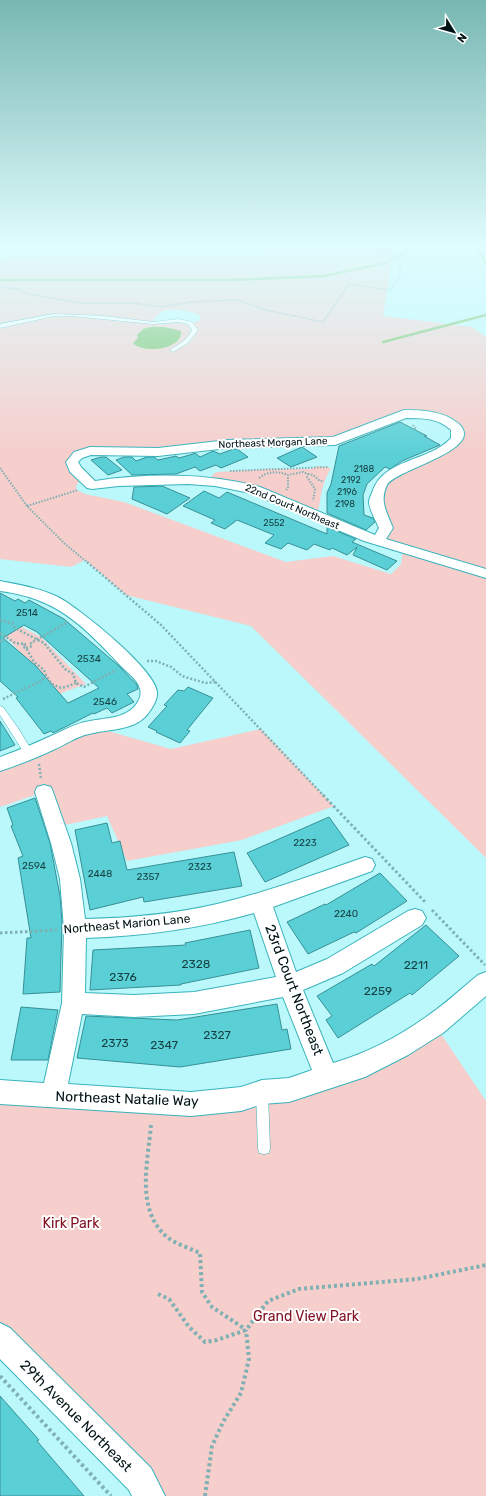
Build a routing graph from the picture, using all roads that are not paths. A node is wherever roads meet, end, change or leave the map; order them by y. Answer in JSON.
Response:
{"nodes":[{"id":1,"x":45,"y":317,"type":"edge"},
{"id":2,"x":100,"y":317,"type":"edge"},
{"id":3,"x":0,"y":326,"type":"edge"},
{"id":4,"x":173,"y":350,"type":"dead end"},
{"id":5,"x":92,"y":486,"type":"joint"},
{"id":6,"x":378,"y":541,"type":"junction"},
{"id":7,"x":486,"y":574,"type":"edge"},
{"id":8,"x":0,"y":586,"type":"edge"},
{"id":9,"x":0,"y":709,"type":"edge"},
{"id":10,"x":35,"y":756,"type":"junction"},
{"id":11,"x":0,"y":764,"type":"edge"},
{"id":12,"x":44,"y":792,"type":"road end"},
{"id":13,"x":365,"y":865,"type":"dead end"},
{"id":14,"x":261,"y":902,"type":"junction"},
{"id":15,"x":415,"y":918,"type":"dead end"},
{"id":16,"x":75,"y":930,"type":"junction"},
{"id":17,"x":486,"y":982,"type":"edge"},
{"id":18,"x":290,"y":985,"type":"junction"},
{"id":19,"x":73,"y":1004,"type":"junction"},
{"id":20,"x":327,"y":1077,"type":"junction"},
{"id":21,"x":0,"y":1092,"type":"edge"},
{"id":22,"x":262,"y":1092,"type":"junction"},
{"id":23,"x":53,"y":1096,"type":"junction"},
{"id":24,"x":264,"y":1148,"type":"dead end"},
{"id":25,"x":0,"y":1338,"type":"edge"},
{"id":26,"x":149,"y":1496,"type":"edge"}],
"edges":[{"from":1,"to":3,"type":"lane"},
{"from":2,"to":4,"type":"lane"},
{"from":5,"to":6,"type":"street","name":"22nd Court Northeast"},
{"from":5,"to":6,"type":"street","name":"Northeast Morgan Lane"},
{"from":6,"to":7,"type":"street","name":"22nd Court Northeast"},
{"from":8,"to":10,"type":"street"},
{"from":9,"to":10,"type":"lane"},
{"from":10,"to":11,"type":"street"},
{"from":12,"to":16,"type":"street"},
{"from":13,"to":14,"type":"street","name":"Northeast Marion Lane"},
{"from":14,"to":16,"type":"street","name":"Northeast Marion Lane"},
{"from":14,"to":18,"type":"street","name":"23rd Court Northeast"},
{"from":15,"to":18,"type":"street"},
{"from":16,"to":19,"type":"street"},
{"from":17,"to":20,"type":"street","name":"Northeast Natalie Way"},
{"from":18,"to":19,"type":"street"},
{"from":18,"to":20,"type":"street","name":"23rd Court Northeast"},
{"from":19,"to":23,"type":"street"},
{"from":20,"to":22,"type":"street","name":"Northeast Natalie Way"},
{"from":21,"to":23,"type":"street","name":"Northeast Natalie Way"},
{"from":22,"to":23,"type":"street","name":"Northeast Natalie Way"},
{"from":22,"to":24,"type":"lane"},
{"from":25,"to":26,"type":"street","name":"29th Avenue Northeast"}]}
